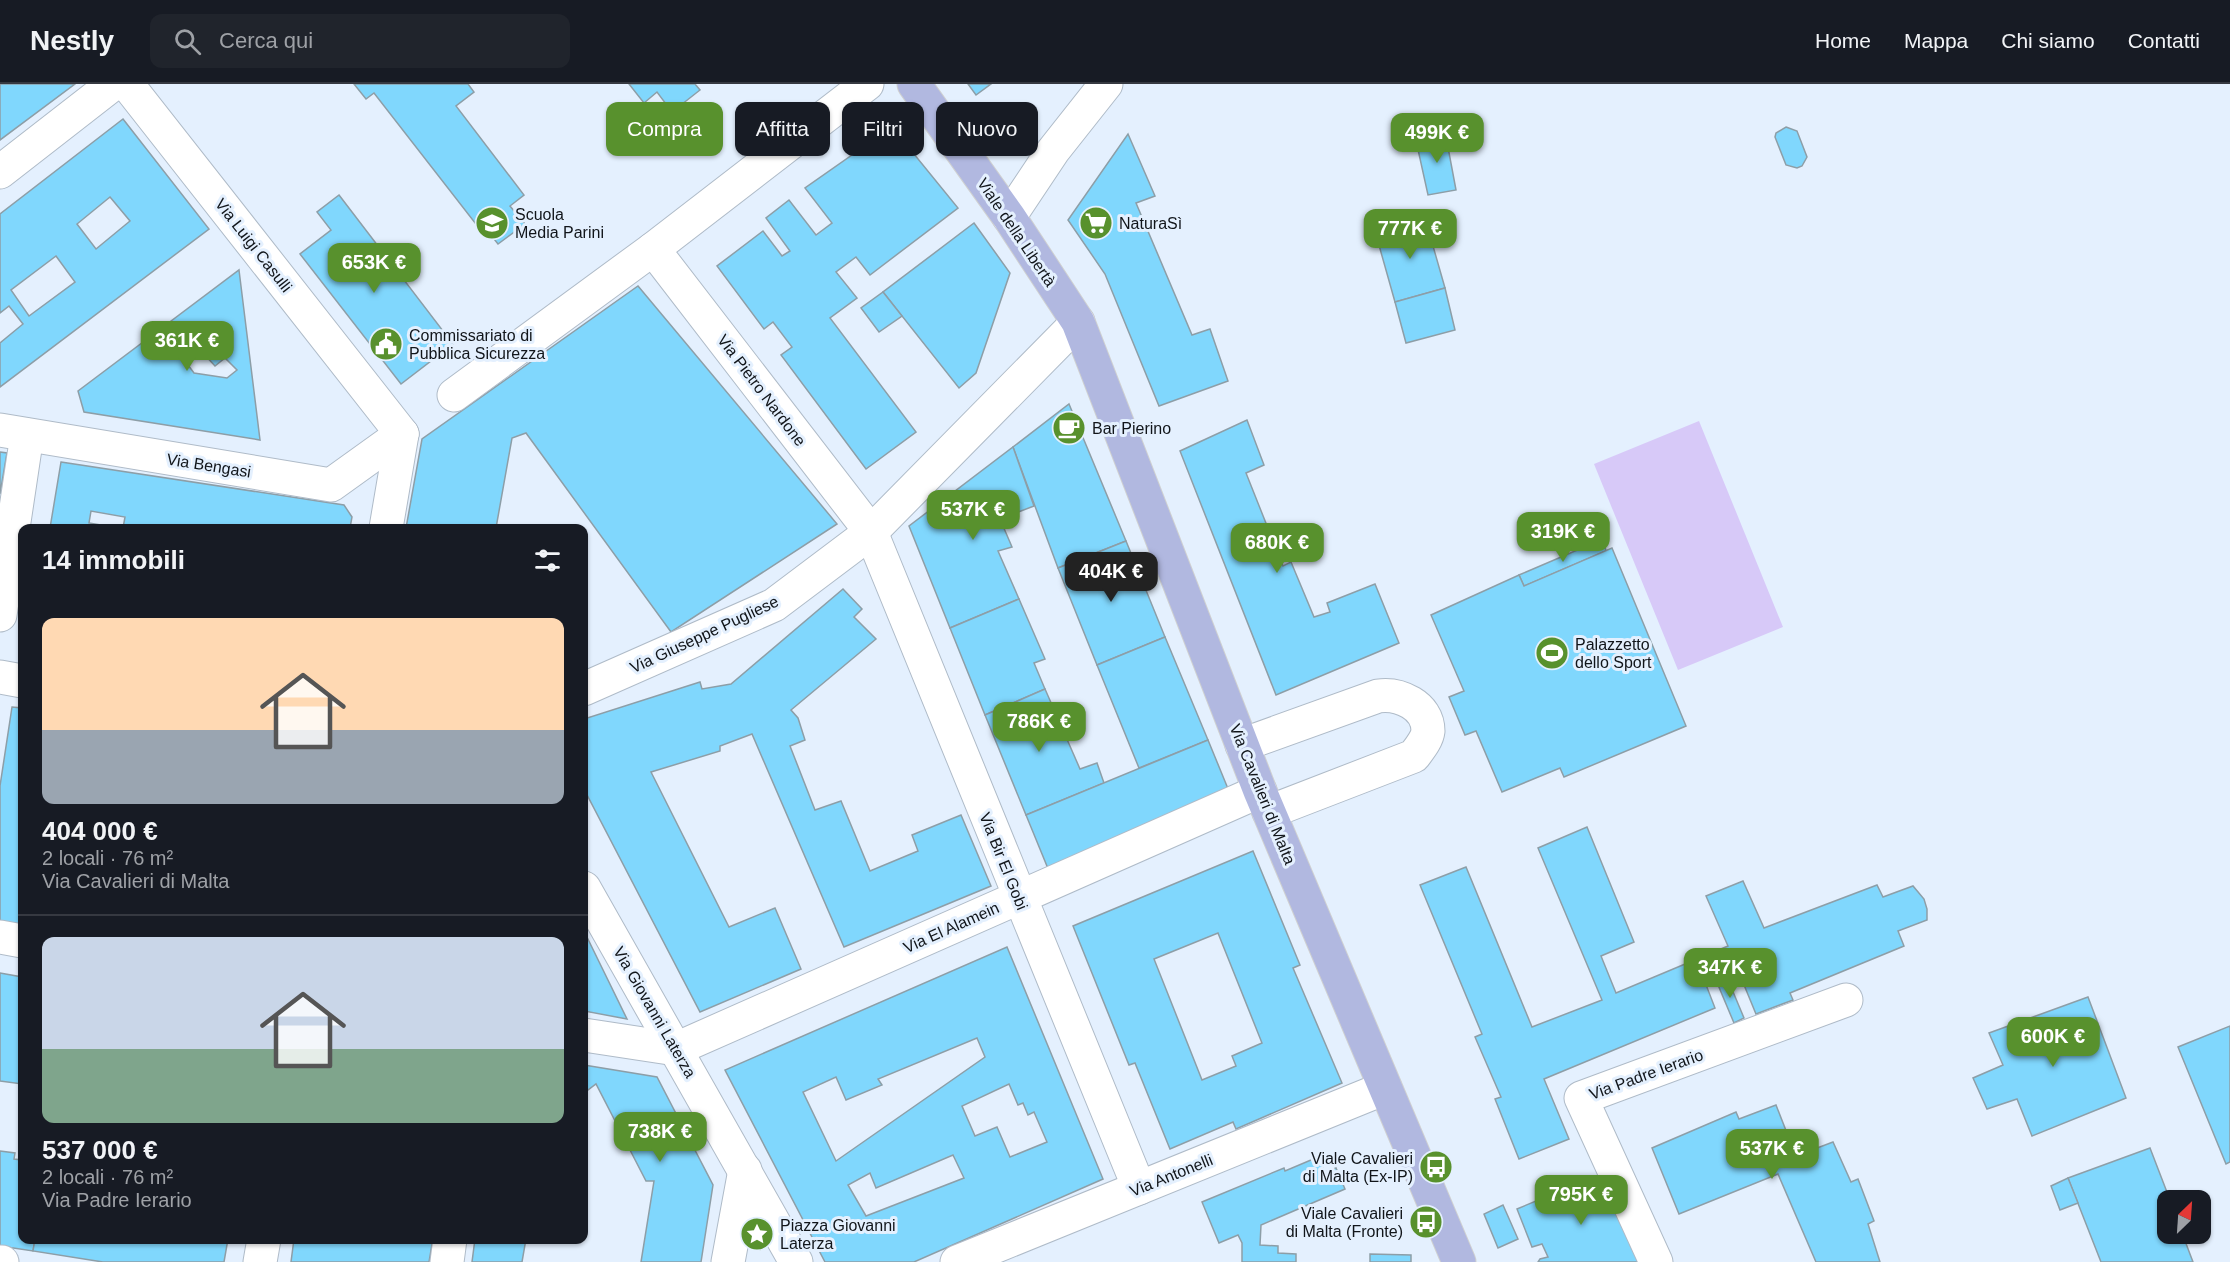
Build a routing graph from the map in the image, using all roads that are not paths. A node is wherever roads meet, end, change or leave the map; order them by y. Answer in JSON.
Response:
{"nodes":[{"id":1,"x":113,"y":84,"type":"edge"},
{"id":2,"x":127,"y":84,"type":"edge"},
{"id":3,"x":867,"y":84,"type":"edge"},
{"id":4,"x":914,"y":84,"type":"edge"},
{"id":5,"x":1106,"y":84,"type":"edge"},
{"id":6,"x":0,"y":172,"type":"edge"},
{"id":7,"x":1008,"y":218,"type":"junction"},
{"id":8,"x":653,"y":249,"type":"junction"},
{"id":9,"x":1078,"y":322,"type":"junction"},
{"id":10,"x":454,"y":396,"type":"dead end"},
{"id":11,"x":14,"y":432,"type":"edge"},
{"id":12,"x":402,"y":434,"type":"junction"},
{"id":13,"x":387,"y":524,"type":"edge"},
{"id":14,"x":871,"y":532,"type":"junction"},
{"id":15,"x":0,"y":615,"type":"edge"},
{"id":16,"x":0,"y":677,"type":"edge"},
{"id":17,"x":18,"y":680,"type":"edge"},
{"id":18,"x":588,"y":687,"type":"edge"},
{"id":19,"x":1242,"y":745,"type":"junction"},
{"id":20,"x":1264,"y":802,"type":"junction"},
{"id":21,"x":588,"y":895,"type":"edge"},
{"id":22,"x":1018,"y":898,"type":"junction"},
{"id":23,"x":0,"y":937,"type":"edge"},
{"id":24,"x":18,"y":940,"type":"edge"},
{"id":25,"x":1846,"y":1000,"type":"dead end"},
{"id":26,"x":588,"y":1036,"type":"edge"},
{"id":27,"x":676,"y":1049,"type":"junction"},
{"id":28,"x":1385,"y":1088,"type":"junction"},
{"id":29,"x":745,"y":1170,"type":"junction"},
{"id":30,"x":1139,"y":1188,"type":"junction"},
{"id":31,"x":263,"y":1244,"type":"edge"},
{"id":32,"x":449,"y":1244,"type":"edge"},
{"id":33,"x":260,"y":1262,"type":"edge"},
{"id":34,"x":447,"y":1262,"type":"edge"},
{"id":35,"x":728,"y":1262,"type":"edge"},
{"id":36,"x":796,"y":1262,"type":"edge"},
{"id":37,"x":957,"y":1262,"type":"edge"},
{"id":38,"x":1459,"y":1262,"type":"edge"},
{"id":39,"x":1656,"y":1262,"type":"edge"}],
"edges":[{"from":1,"to":6,"type":"street"},
{"from":2,"to":12,"type":"street","name":"Via Luigi Casulli"},
{"from":3,"to":8,"type":"street"},
{"from":4,"to":7,"type":"main road","name":"Viale della Libertà"},
{"from":5,"to":7,"type":"street"},
{"from":7,"to":9,"type":"main road","name":"Viale della Libertà"},
{"from":8,"to":10,"type":"street"},
{"from":8,"to":14,"type":"street","name":"Via Pietro Nardone"},
{"from":9,"to":14,"type":"street","name":"Via Giuseppe Pugliese"},
{"from":9,"to":19,"type":"main road","name":"Via Cavalieri di Malta"},
{"from":11,"to":12,"type":"street","name":"Via Bengasi"},
{"from":11,"to":15,"type":"street"},
{"from":12,"to":13,"type":"street"},
{"from":14,"to":18,"type":"street","name":"Via Giuseppe Pugliese"},
{"from":14,"to":22,"type":"street","name":"Via Bir El Gobi"},
{"from":16,"to":17,"type":"street"},
{"from":19,"to":20,"type":"main road","name":"Via Cavalieri di Malta"},
{"from":19,"to":20,"type":"street","name":"Via El Alamein"},
{"from":20,"to":22,"type":"street","name":"Via El Alamein"},
{"from":20,"to":28,"type":"main road","name":"Via Cavalieri di Malta"},
{"from":21,"to":27,"type":"street","name":"Via Giovanni Laterza"},
{"from":22,"to":27,"type":"street","name":"Via El Alamein"},
{"from":22,"to":30,"type":"street","name":"Via Bir El Gobi"},
{"from":23,"to":24,"type":"street"},
{"from":25,"to":39,"type":"street","name":"Via Padre Ierario"},
{"from":26,"to":27,"type":"street"},
{"from":27,"to":29,"type":"street","name":"Via Giovanni Laterza"},
{"from":28,"to":30,"type":"street","name":"Via Antonelli"},
{"from":28,"to":38,"type":"main road","name":"Via Cavalieri di Malta"},
{"from":29,"to":35,"type":"street"},
{"from":29,"to":36,"type":"street","name":"Via Giovanni Laterza"},
{"from":30,"to":37,"type":"street","name":"Via Antonelli"},
{"from":31,"to":33,"type":"street"},
{"from":32,"to":34,"type":"street"}]}
